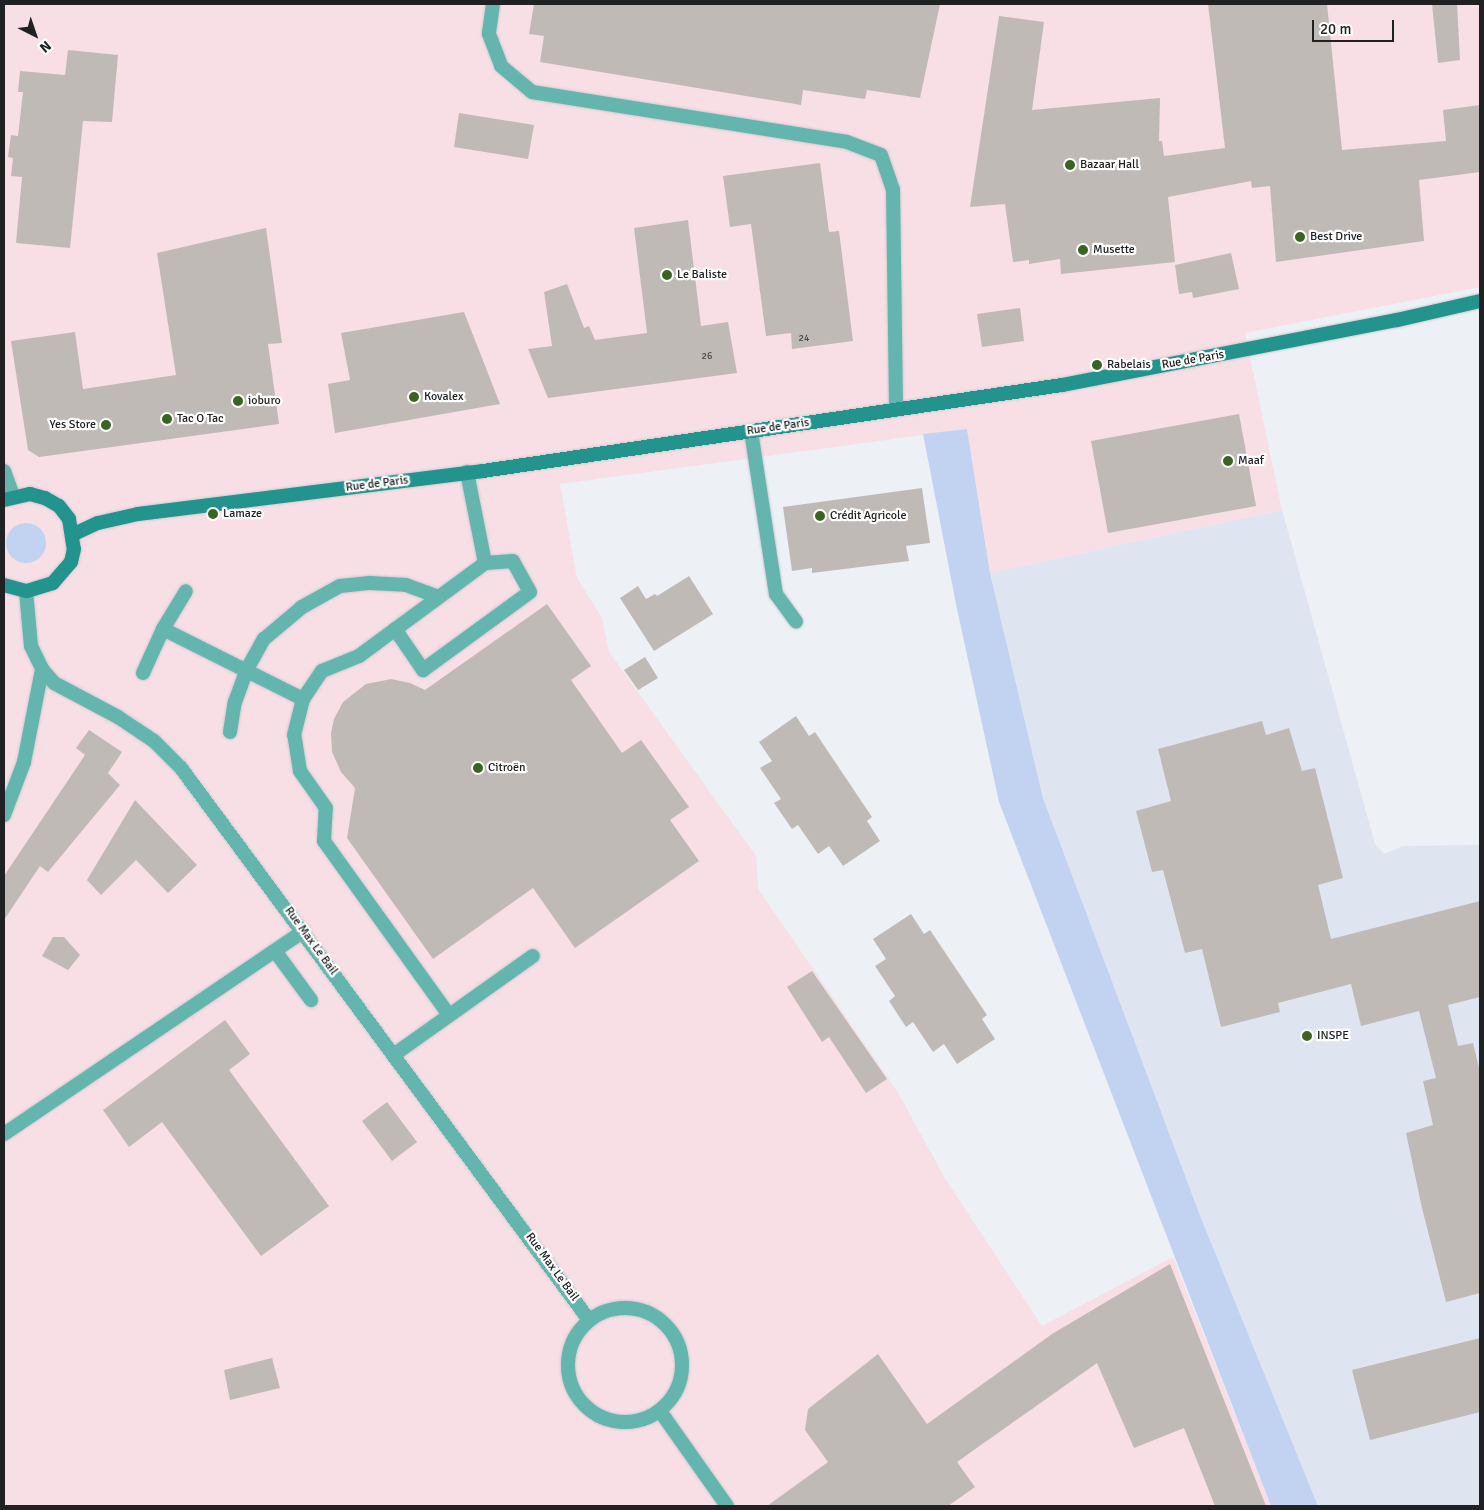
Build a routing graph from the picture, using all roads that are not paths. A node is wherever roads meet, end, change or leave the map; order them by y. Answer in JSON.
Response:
{"nodes":[{"id":1,"x":493,"y":4,"type":"edge"},
{"id":2,"x":1480,"y":301,"type":"edge"},
{"id":3,"x":896,"y":410,"type":"junction"},
{"id":4,"x":751,"y":431,"type":"junction"},
{"id":5,"x":4,"y":471,"type":"edge"},
{"id":6,"x":467,"y":472,"type":"junction"},
{"id":7,"x":9,"y":498,"type":"edge"},
{"id":8,"x":74,"y":534,"type":"junction"},
{"id":9,"x":485,"y":563,"type":"junction"},
{"id":10,"x":4,"y":585,"type":"edge"},
{"id":11,"x":26,"y":591,"type":"junction"},
{"id":12,"x":186,"y":591,"type":"dead end"},
{"id":13,"x":439,"y":597,"type":"junction"},
{"id":14,"x":796,"y":622,"type":"dead end"},
{"id":15,"x":163,"y":629,"type":"junction"},
{"id":16,"x":395,"y":629,"type":"junction"},
{"id":17,"x":42,"y":669,"type":"junction"},
{"id":18,"x":246,"y":671,"type":"junction"},
{"id":19,"x":143,"y":673,"type":"dead end"},
{"id":20,"x":303,"y":699,"type":"junction"},
{"id":21,"x":230,"y":732,"type":"dead end"},
{"id":22,"x":4,"y":815,"type":"edge"},
{"id":23,"x":304,"y":931,"type":"junction"},
{"id":24,"x":274,"y":951,"type":"junction"},
{"id":25,"x":533,"y":956,"type":"dead end"},
{"id":26,"x":311,"y":1000,"type":"dead end"},
{"id":27,"x":449,"y":1015,"type":"junction"},
{"id":28,"x":395,"y":1054,"type":"junction"},
{"id":29,"x":4,"y":1134,"type":"edge"},
{"id":30,"x":589,"y":1320,"type":"junction"},
{"id":31,"x":660,"y":1411,"type":"junction"},
{"id":32,"x":726,"y":1506,"type":"edge"}],
"edges":[{"from":1,"to":3,"type":"street"},
{"from":2,"to":3,"type":"main road","name":"Rue de Paris"},
{"from":3,"to":4,"type":"main road","name":"Rue de Paris"},
{"from":4,"to":6,"type":"main road","name":"Rue de Paris"},
{"from":4,"to":14,"type":"street"},
{"from":5,"to":7,"type":"street"},
{"from":6,"to":8,"type":"main road","name":"Rue de Paris"},
{"from":6,"to":9,"type":"street"},
{"from":7,"to":8,"type":"main road"},
{"from":8,"to":11,"type":"main road"},
{"from":9,"to":13,"type":"street"},
{"from":9,"to":16,"type":"street"},
{"from":10,"to":11,"type":"main road"},
{"from":11,"to":17,"type":"street","name":"Rue Max Le Bail"},
{"from":12,"to":15,"type":"street"},
{"from":13,"to":16,"type":"street"},
{"from":13,"to":18,"type":"street"},
{"from":15,"to":18,"type":"street"},
{"from":15,"to":19,"type":"street"},
{"from":16,"to":20,"type":"street"},
{"from":17,"to":22,"type":"street"},
{"from":17,"to":23,"type":"street","name":"Rue Max Le Bail"},
{"from":18,"to":20,"type":"street"},
{"from":18,"to":21,"type":"street"},
{"from":20,"to":27,"type":"street"},
{"from":23,"to":24,"type":"street"},
{"from":23,"to":28,"type":"street","name":"Rue Max Le Bail"},
{"from":24,"to":26,"type":"street"},
{"from":24,"to":29,"type":"street"},
{"from":25,"to":27,"type":"street"},
{"from":27,"to":28,"type":"street"},
{"from":28,"to":30,"type":"street","name":"Rue Max Le Bail"},
{"from":30,"to":31,"type":"street"},
{"from":30,"to":31,"type":"street"},
{"from":31,"to":32,"type":"street"}]}
